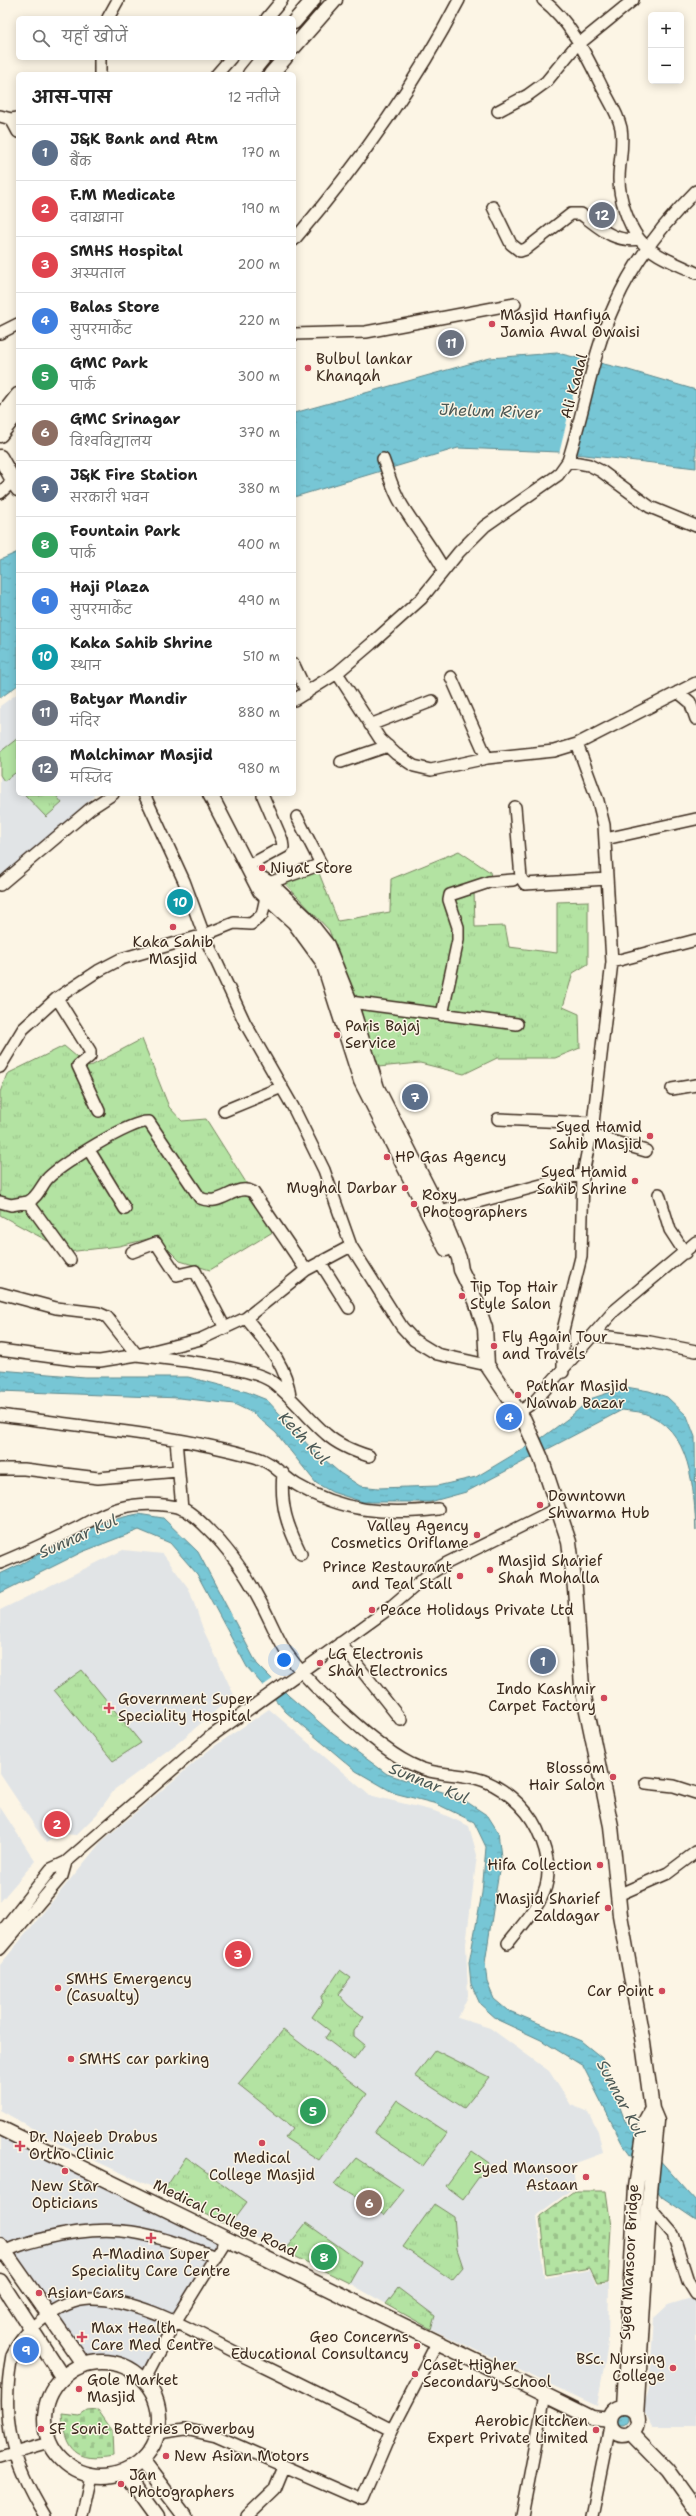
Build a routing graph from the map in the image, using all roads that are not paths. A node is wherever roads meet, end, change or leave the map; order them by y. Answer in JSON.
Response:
{"nodes":[{"id":1,"x":118,"y":0,"type":"edge"},
{"id":2,"x":282,"y":0,"type":"edge"},
{"id":3,"x":313,"y":0,"type":"edge"},
{"id":4,"x":335,"y":0,"type":"edge"},
{"id":5,"x":459,"y":0,"type":"edge"},
{"id":6,"x":543,"y":0,"type":"edge"},
{"id":7,"x":633,"y":0,"type":"edge"},
{"id":8,"x":109,"y":16,"type":"edge"},
{"id":9,"x":269,"y":16,"type":"edge"},
{"id":10,"x":296,"y":20,"type":"edge"},
{"id":11,"x":580,"y":44,"type":"junction"},
{"id":12,"x":296,"y":45,"type":"edge"},
{"id":13,"x":100,"y":60,"type":"edge"},
{"id":14,"x":230,"y":60,"type":"edge"},
{"id":15,"x":261,"y":60,"type":"edge"},
{"id":16,"x":283,"y":60,"type":"edge"},
{"id":17,"x":100,"y":72,"type":"edge"},
{"id":18,"x":221,"y":72,"type":"edge"},
{"id":19,"x":252,"y":72,"type":"edge"},
{"id":20,"x":273,"y":72,"type":"edge"},
{"id":21,"x":498,"y":111,"type":"dead end"},
{"id":22,"x":10,"y":118,"type":"edge"},
{"id":23,"x":16,"y":128,"type":"edge"},
{"id":24,"x":696,"y":191,"type":"edge"},
{"id":25,"x":493,"y":207,"type":"dead end"},
{"id":26,"x":296,"y":238,"type":"edge"},
{"id":27,"x":639,"y":239,"type":"junction"},
{"id":28,"x":647,"y":247,"type":"junction"},
{"id":29,"x":696,"y":273,"type":"edge"},
{"id":30,"x":515,"y":304,"type":"dead end"},
{"id":31,"x":16,"y":325,"type":"edge"},
{"id":32,"x":0,"y":333,"type":"edge"},
{"id":33,"x":296,"y":334,"type":"edge"},
{"id":34,"x":16,"y":398,"type":"edge"},
{"id":35,"x":16,"y":415,"type":"edge"},
{"id":36,"x":0,"y":418,"type":"edge"},
{"id":37,"x":0,"y":435,"type":"edge"},
{"id":38,"x":0,"y":457,"type":"edge"},
{"id":39,"x":383,"y":459,"type":"dead end"},
{"id":40,"x":568,"y":460,"type":"junction"},
{"id":41,"x":16,"y":485,"type":"edge"},
{"id":42,"x":0,"y":493,"type":"edge"},
{"id":43,"x":696,"y":526,"type":"edge"},
{"id":44,"x":444,"y":570,"type":"junction"},
{"id":45,"x":296,"y":670,"type":"edge"},
{"id":46,"x":337,"y":673,"type":"junction"},
{"id":47,"x":450,"y":677,"type":"dead end"},
{"id":48,"x":696,"y":682,"type":"edge"},
{"id":49,"x":678,"y":692,"type":"junction"},
{"id":50,"x":307,"y":693,"type":"junction"},
{"id":51,"x":296,"y":699,"type":"edge"},
{"id":52,"x":432,"y":701,"type":"dead end"},
{"id":53,"x":696,"y":719,"type":"edge"},
{"id":54,"x":370,"y":725,"type":"junction"},
{"id":55,"x":578,"y":744,"type":"junction"},
{"id":56,"x":388,"y":746,"type":"junction"},
{"id":57,"x":486,"y":758,"type":"junction"},
{"id":58,"x":340,"y":762,"type":"dead end"},
{"id":59,"x":109,"y":796,"type":"edge"},
{"id":60,"x":145,"y":796,"type":"edge"},
{"id":61,"x":211,"y":796,"type":"edge"},
{"id":62,"x":263,"y":796,"type":"dead end"},
{"id":63,"x":515,"y":806,"type":"dead end"},
{"id":64,"x":297,"y":817,"type":"dead end"},
{"id":65,"x":696,"y":819,"type":"edge"},
{"id":66,"x":605,"y":839,"type":"junction"},
{"id":67,"x":251,"y":870,"type":"junction"},
{"id":68,"x":607,"y":879,"type":"junction"},
{"id":69,"x":513,"y":880,"type":"dead end"},
{"id":70,"x":269,"y":883,"type":"junction"},
{"id":71,"x":0,"y":885,"type":"edge"},
{"id":72,"x":266,"y":897,"type":"junction"},
{"id":73,"x":204,"y":935,"type":"junction"},
{"id":74,"x":696,"y":940,"type":"edge"},
{"id":75,"x":612,"y":962,"type":"junction"},
{"id":76,"x":57,"y":998,"type":"junction"},
{"id":77,"x":350,"y":1002,"type":"junction"},
{"id":78,"x":442,"y":1015,"type":"junction"},
{"id":79,"x":517,"y":1024,"type":"dead end"},
{"id":80,"x":0,"y":1067,"type":"edge"},
{"id":81,"x":696,"y":1085,"type":"edge"},
{"id":82,"x":282,"y":1087,"type":"junction"},
{"id":83,"x":672,"y":1089,"type":"dead end"},
{"id":84,"x":99,"y":1111,"type":"dead end"},
{"id":85,"x":224,"y":1111,"type":"dead end"},
{"id":86,"x":498,"y":1119,"type":"dead end"},
{"id":87,"x":593,"y":1123,"type":"junction"},
{"id":88,"x":591,"y":1135,"type":"junction"},
{"id":89,"x":89,"y":1150,"type":"junction"},
{"id":90,"x":646,"y":1151,"type":"dead end"},
{"id":91,"x":583,"y":1174,"type":"junction"},
{"id":92,"x":659,"y":1194,"type":"dead end"},
{"id":93,"x":0,"y":1202,"type":"edge"},
{"id":94,"x":28,"y":1202,"type":"junction"},
{"id":95,"x":125,"y":1209,"type":"dead end"},
{"id":96,"x":440,"y":1212,"type":"junction"},
{"id":97,"x":696,"y":1242,"type":"edge"},
{"id":98,"x":351,"y":1246,"type":"junction"},
{"id":99,"x":132,"y":1252,"type":"dead end"},
{"id":100,"x":685,"y":1253,"type":"junction"},
{"id":101,"x":70,"y":1260,"type":"dead end"},
{"id":102,"x":320,"y":1262,"type":"junction"},
{"id":103,"x":306,"y":1270,"type":"junction"},
{"id":104,"x":461,"y":1270,"type":"junction"},
{"id":105,"x":0,"y":1293,"type":"edge"},
{"id":106,"x":349,"y":1308,"type":"dead end"},
{"id":107,"x":246,"y":1318,"type":"junction"},
{"id":108,"x":225,"y":1328,"type":"junction"},
{"id":109,"x":593,"y":1335,"type":"junction"},
{"id":110,"x":0,"y":1350,"type":"edge"},
{"id":111,"x":696,"y":1351,"type":"edge"},
{"id":112,"x":137,"y":1355,"type":"junction"},
{"id":113,"x":487,"y":1365,"type":"junction"},
{"id":114,"x":563,"y":1372,"type":"junction"},
{"id":115,"x":290,"y":1396,"type":"junction"},
{"id":116,"x":0,"y":1415,"type":"edge"},
{"id":117,"x":522,"y":1416,"type":"junction"},
{"id":118,"x":176,"y":1440,"type":"junction"},
{"id":119,"x":368,"y":1456,"type":"dead end"},
{"id":120,"x":0,"y":1469,"type":"edge"},
{"id":121,"x":178,"y":1471,"type":"junction"},
{"id":122,"x":283,"y":1473,"type":"junction"},
{"id":123,"x":182,"y":1509,"type":"junction"},
{"id":124,"x":438,"y":1509,"type":"dead end"},
{"id":125,"x":556,"y":1509,"type":"junction"},
{"id":126,"x":301,"y":1554,"type":"dead end"},
{"id":127,"x":0,"y":1563,"type":"edge"},
{"id":128,"x":340,"y":1643,"type":"junction"},
{"id":129,"x":301,"y":1671,"type":"junction"},
{"id":130,"x":401,"y":1720,"type":"dead end"},
{"id":131,"x":646,"y":1783,"type":"dead end"},
{"id":132,"x":696,"y":1793,"type":"edge"},
{"id":133,"x":696,"y":1852,"type":"edge"},
{"id":134,"x":66,"y":1862,"type":"junction"},
{"id":135,"x":618,"y":1895,"type":"junction"},
{"id":136,"x":0,"y":1934,"type":"edge"},
{"id":137,"x":508,"y":1943,"type":"dead end"},
{"id":138,"x":0,"y":1949,"type":"edge"},
{"id":139,"x":0,"y":2128,"type":"edge"},
{"id":140,"x":651,"y":2129,"type":"junction"},
{"id":141,"x":649,"y":2199,"type":"junction"},
{"id":142,"x":227,"y":2238,"type":"junction"},
{"id":143,"x":2,"y":2251,"type":"edge"},
{"id":144,"x":216,"y":2257,"type":"junction"},
{"id":145,"x":0,"y":2281,"type":"edge"},
{"id":146,"x":696,"y":2294,"type":"edge"},
{"id":147,"x":47,"y":2315,"type":"junction"},
{"id":148,"x":175,"y":2322,"type":"junction"},
{"id":149,"x":31,"y":2328,"type":"junction"},
{"id":150,"x":437,"y":2343,"type":"junction"},
{"id":151,"x":84,"y":2365,"type":"junction"},
{"id":152,"x":62,"y":2378,"type":"junction"},
{"id":153,"x":145,"y":2380,"type":"junction"},
{"id":154,"x":545,"y":2395,"type":"junction"},
{"id":155,"x":624,"y":2407,"type":"junction"},
{"id":156,"x":636,"y":2418,"type":"junction"},
{"id":157,"x":609,"y":2423,"type":"junction"},
{"id":158,"x":392,"y":2430,"type":"junction"},
{"id":159,"x":631,"y":2432,"type":"junction"},
{"id":160,"x":158,"y":2433,"type":"junction"},
{"id":161,"x":49,"y":2443,"type":"junction"},
{"id":162,"x":5,"y":2456,"type":"edge"},
{"id":163,"x":142,"y":2460,"type":"junction"},
{"id":164,"x":284,"y":2467,"type":"junction"},
{"id":165,"x":124,"y":2472,"type":"junction"},
{"id":166,"x":91,"y":2476,"type":"junction"},
{"id":167,"x":696,"y":2509,"type":"edge"},
{"id":168,"x":45,"y":2516,"type":"edge"},
{"id":169,"x":82,"y":2516,"type":"edge"},
{"id":170,"x":156,"y":2516,"type":"edge"},
{"id":171,"x":184,"y":2516,"type":"edge"},
{"id":172,"x":247,"y":2516,"type":"edge"},
{"id":173,"x":522,"y":2516,"type":"edge"},
{"id":174,"x":592,"y":2516,"type":"edge"}],
"edges":[{"from":1,"to":8,"type":"street"},
{"from":2,"to":9,"type":"street"},
{"from":3,"to":10,"type":"main road"},
{"from":4,"to":12,"type":"main road"},
{"from":5,"to":26,"type":"street"},
{"from":6,"to":11,"type":"street"},
{"from":7,"to":11,"type":"street"},
{"from":11,"to":21,"type":"street"},
{"from":11,"to":27,"type":"street"},
{"from":13,"to":17,"type":"street"},
{"from":14,"to":18,"type":"street"},
{"from":15,"to":19,"type":"main road"},
{"from":16,"to":20,"type":"main road"},
{"from":22,"to":23,"type":"street"},
{"from":24,"to":28,"type":"street","name":"Ali Kadal"},
{"from":25,"to":27,"type":"street"},
{"from":27,"to":28,"type":"street"},
{"from":28,"to":29,"type":"street"},
{"from":28,"to":40,"type":"street","name":"Ali Kadal"},
{"from":30,"to":33,"type":"street"},
{"from":31,"to":32,"type":"street"},
{"from":34,"to":36,"type":"main road"},
{"from":35,"to":37,"type":"main road"},
{"from":38,"to":41,"type":"main road"},
{"from":39,"to":44,"type":"street"},
{"from":40,"to":43,"type":"street"},
{"from":40,"to":44,"type":"street","name":"Ali Kadal"},
{"from":41,"to":42,"type":"street"},
{"from":44,"to":46,"type":"street","name":"Ali Kadal"},
{"from":45,"to":50,"type":"street"},
{"from":46,"to":50,"type":"street","name":"Ali Kadal"},
{"from":46,"to":54,"type":"street"},
{"from":47,"to":57,"type":"street"},
{"from":48,"to":49,"type":"street"},
{"from":49,"to":53,"type":"street"},
{"from":49,"to":55,"type":"street"},
{"from":50,"to":51,"type":"street","name":"Ali Kadal"},
{"from":52,"to":54,"type":"street"},
{"from":54,"to":56,"type":"street"},
{"from":55,"to":57,"type":"street"},
{"from":55,"to":66,"type":"street"},
{"from":56,"to":57,"type":"street"},
{"from":56,"to":58,"type":"street"},
{"from":59,"to":71,"type":"street"},
{"from":60,"to":73,"type":"street"},
{"from":61,"to":67,"type":"main road"},
{"from":62,"to":67,"type":"street"},
{"from":63,"to":68,"type":"street"},
{"from":64,"to":70,"type":"street"},
{"from":65,"to":66,"type":"street"},
{"from":66,"to":68,"type":"street"},
{"from":67,"to":70,"type":"main road"},
{"from":67,"to":72,"type":"main road"},
{"from":68,"to":75,"type":"street"},
{"from":69,"to":78,"type":"street"},
{"from":70,"to":77,"type":"main road"},
{"from":72,"to":73,"type":"street"},
{"from":72,"to":104,"type":"main road"},
{"from":73,"to":76,"type":"street"},
{"from":73,"to":82,"type":"street"},
{"from":74,"to":75,"type":"street"},
{"from":75,"to":87,"type":"street"},
{"from":76,"to":80,"type":"street"},
{"from":76,"to":84,"type":"street"},
{"from":77,"to":78,"type":"street"},
{"from":77,"to":96,"type":"main road"},
{"from":78,"to":79,"type":"street"},
{"from":81,"to":83,"type":"street"},
{"from":82,"to":85,"type":"street"},
{"from":82,"to":98,"type":"street"},
{"from":86,"to":87,"type":"street"},
{"from":87,"to":88,"type":"street"},
{"from":88,"to":90,"type":"street"},
{"from":88,"to":91,"type":"street"},
{"from":89,"to":94,"type":"street"},
{"from":89,"to":95,"type":"street"},
{"from":89,"to":103,"type":"street"},
{"from":91,"to":96,"type":"street"},
{"from":91,"to":114,"type":"street"},
{"from":92,"to":100,"type":"street"},
{"from":93,"to":94,"type":"street"},
{"from":94,"to":101,"type":"street"},
{"from":96,"to":104,"type":"main road"},
{"from":97,"to":100,"type":"street"},
{"from":98,"to":102,"type":"street"},
{"from":98,"to":113,"type":"street"},
{"from":99,"to":108,"type":"street"},
{"from":100,"to":109,"type":"street"},
{"from":102,"to":103,"type":"street"},
{"from":102,"to":106,"type":"street"},
{"from":103,"to":107,"type":"street"},
{"from":104,"to":113,"type":"main road"},
{"from":105,"to":112,"type":"street"},
{"from":107,"to":108,"type":"street"},
{"from":107,"to":115,"type":"street"},
{"from":108,"to":112,"type":"street"},
{"from":109,"to":111,"type":"street"},
{"from":109,"to":114,"type":"street"},
{"from":110,"to":112,"type":"street"},
{"from":112,"to":115,"type":"street"},
{"from":113,"to":117,"type":"main road"},
{"from":114,"to":117,"type":"street"},
{"from":115,"to":119,"type":"street"},
{"from":116,"to":118,"type":"street"},
{"from":117,"to":125,"type":"main road"},
{"from":118,"to":121,"type":"street"},
{"from":118,"to":122,"type":"street"},
{"from":120,"to":121,"type":"street"},
{"from":121,"to":123,"type":"street"},
{"from":122,"to":124,"type":"street"},
{"from":122,"to":126,"type":"street"},
{"from":123,"to":127,"type":"street"},
{"from":123,"to":129,"type":"street"},
{"from":125,"to":128,"type":"street"},
{"from":125,"to":135,"type":"main road"},
{"from":128,"to":129,"type":"street"},
{"from":128,"to":130,"type":"street"},
{"from":129,"to":134,"type":"street"},
{"from":129,"to":137,"type":"street"},
{"from":131,"to":132,"type":"street"},
{"from":133,"to":135,"type":"street"},
{"from":134,"to":136,"type":"street"},
{"from":134,"to":138,"type":"street"},
{"from":135,"to":140,"type":"main road"},
{"from":139,"to":142,"type":"main road","name":"Medical College Road"},
{"from":140,"to":141,"type":"main road","name":"Syed Mansoor Bridge"},
{"from":140,"to":155,"type":"main road","name":"Syed Mansoor Bridge"},
{"from":141,"to":146,"type":"street"},
{"from":141,"to":156,"type":"main road","name":"Syed Mansoor Bridge"},
{"from":142,"to":144,"type":"street"},
{"from":142,"to":150,"type":"main road","name":"Medical College Road"},
{"from":143,"to":144,"type":"street"},
{"from":143,"to":147,"type":"main road"},
{"from":144,"to":148,"type":"street"},
{"from":145,"to":149,"type":"main road"},
{"from":147,"to":148,"type":"street"},
{"from":147,"to":149,"type":"street"},
{"from":147,"to":151,"type":"main road"},
{"from":148,"to":153,"type":"street"},
{"from":148,"to":158,"type":"street"},
{"from":149,"to":152,"type":"main road"},
{"from":149,"to":162,"type":"street"},
{"from":150,"to":154,"type":"main road","name":"Medical College Road"},
{"from":150,"to":158,"type":"street"},
{"from":151,"to":152,"type":"main road"},
{"from":151,"to":153,"type":"main road"},
{"from":152,"to":161,"type":"main road"},
{"from":153,"to":160,"type":"main road"},
{"from":154,"to":157,"type":"main road","name":"Medical College Road"},
{"from":154,"to":173,"type":"street"},
{"from":155,"to":156,"type":"main road"},
{"from":155,"to":157,"type":"main road"},
{"from":156,"to":159,"type":"main road"},
{"from":157,"to":159,"type":"main road"},
{"from":157,"to":174,"type":"street"},
{"from":158,"to":164,"type":"street"},
{"from":159,"to":167,"type":"main road"},
{"from":160,"to":163,"type":"main road"},
{"from":160,"to":164,"type":"street"},
{"from":161,"to":162,"type":"street"},
{"from":161,"to":166,"type":"main road"},
{"from":162,"to":168,"type":"street"},
{"from":163,"to":165,"type":"main road"},
{"from":163,"to":171,"type":"main road"},
{"from":164,"to":172,"type":"street"},
{"from":165,"to":166,"type":"main road"},
{"from":165,"to":170,"type":"main road"},
{"from":166,"to":169,"type":"street"}]}
